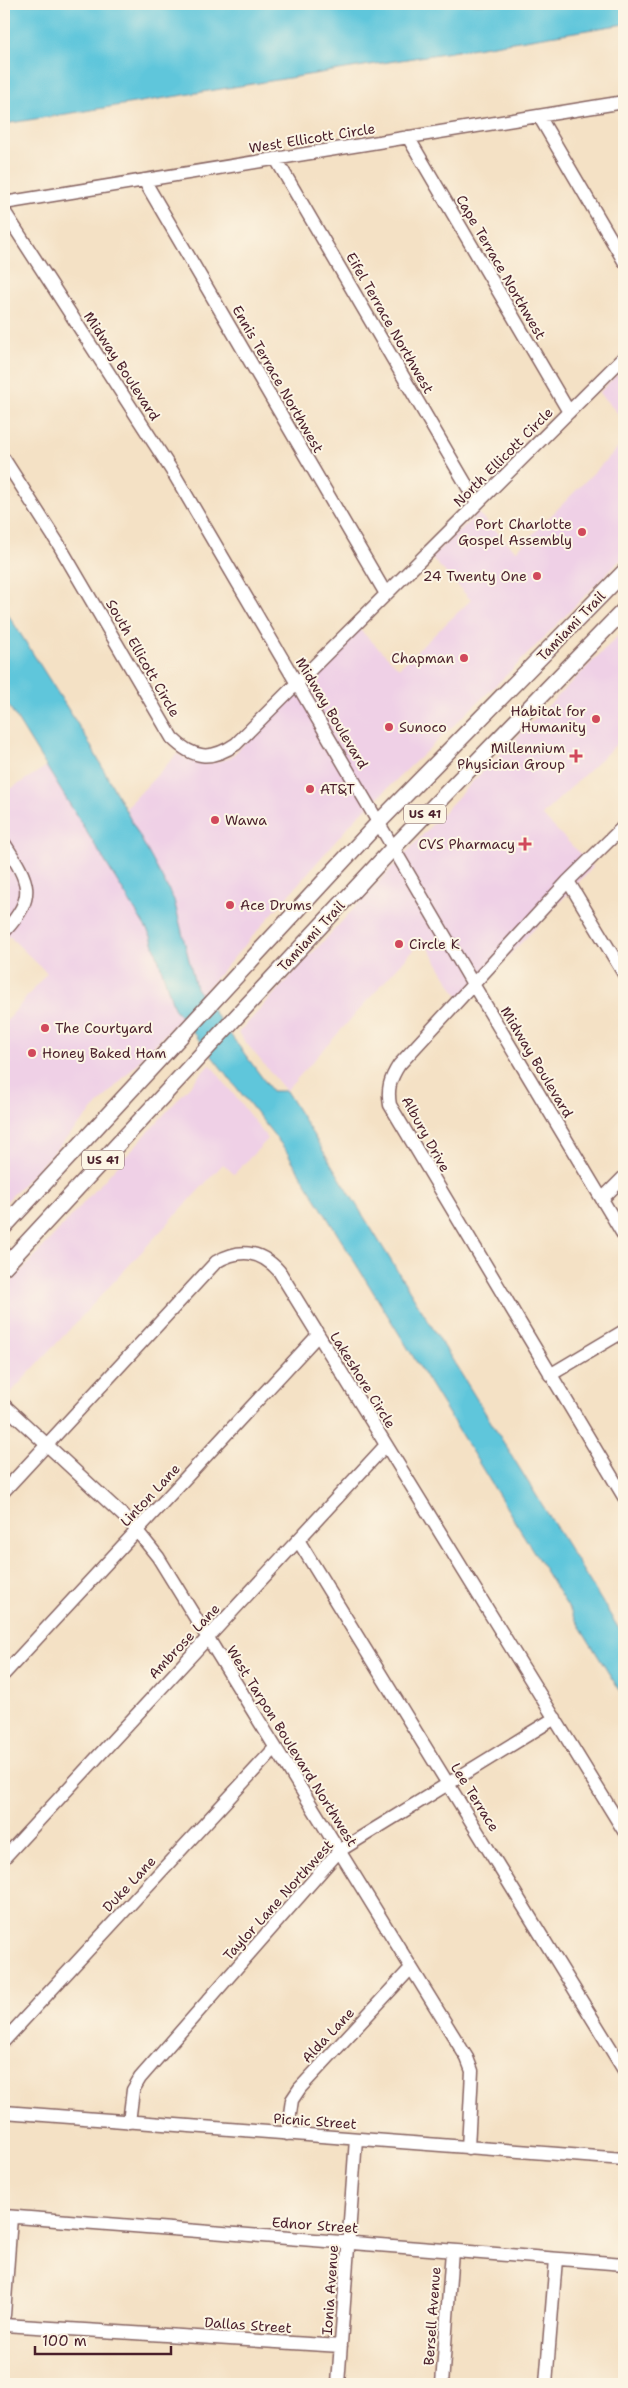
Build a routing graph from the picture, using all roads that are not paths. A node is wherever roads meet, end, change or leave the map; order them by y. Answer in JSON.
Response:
{"nodes":[{"id":1,"x":624,"y":102,"type":"edge"},
{"id":2,"x":540,"y":116,"type":"junction"},
{"id":3,"x":408,"y":137,"type":"junction"},
{"id":4,"x":276,"y":159,"type":"junction"},
{"id":5,"x":144,"y":180,"type":"junction"},
{"id":6,"x":4,"y":203,"type":"edge"},
{"id":7,"x":4,"y":211,"type":"edge"},
{"id":8,"x":624,"y":261,"type":"edge"},
{"id":9,"x":624,"y":357,"type":"edge"},
{"id":10,"x":568,"y":412,"type":"junction"},
{"id":11,"x":4,"y":459,"type":"edge"},
{"id":12,"x":478,"y":503,"type":"junction"},
{"id":13,"x":624,"y":572,"type":"edge"},
{"id":14,"x":386,"y":594,"type":"junction"},
{"id":15,"x":624,"y":610,"type":"edge"},
{"id":16,"x":297,"y":683,"type":"junction"},
{"id":17,"x":379,"y":822,"type":"junction"},
{"id":18,"x":624,"y":826,"type":"edge"},
{"id":19,"x":4,"y":843,"type":"edge"},
{"id":20,"x":394,"y":847,"type":"junction"},
{"id":21,"x":568,"y":881,"type":"junction"},
{"id":22,"x":4,"y":932,"type":"edge"},
{"id":23,"x":624,"y":974,"type":"edge"},
{"id":24,"x":473,"y":984,"type":"junction"},
{"id":25,"x":624,"y":1177,"type":"edge"},
{"id":26,"x":602,"y":1199,"type":"junction"},
{"id":27,"x":4,"y":1227,"type":"edge"},
{"id":28,"x":624,"y":1236,"type":"edge"},
{"id":29,"x":4,"y":1267,"type":"edge"},
{"id":30,"x":624,"y":1331,"type":"edge"},
{"id":31,"x":318,"y":1335,"type":"junction"},
{"id":32,"x":550,"y":1375,"type":"junction"},
{"id":33,"x":4,"y":1405,"type":"edge"},
{"id":34,"x":46,"y":1445,"type":"junction"},
{"id":35,"x":386,"y":1445,"type":"junction"},
{"id":36,"x":4,"y":1491,"type":"edge"},
{"id":37,"x":624,"y":1497,"type":"edge"},
{"id":38,"x":137,"y":1530,"type":"junction"},
{"id":39,"x":298,"y":1540,"type":"junction"},
{"id":40,"x":208,"y":1638,"type":"junction"},
{"id":41,"x":4,"y":1674,"type":"edge"},
{"id":42,"x":554,"y":1718,"type":"junction"},
{"id":43,"x":276,"y":1748,"type":"junction"},
{"id":44,"x":449,"y":1783,"type":"junction"},
{"id":45,"x":624,"y":1830,"type":"edge"},
{"id":46,"x":339,"y":1851,"type":"junction"},
{"id":47,"x":4,"y":1858,"type":"edge"},
{"id":48,"x":411,"y":1968,"type":"junction"},
{"id":49,"x":4,"y":2041,"type":"edge"},
{"id":50,"x":624,"y":2070,"type":"edge"},
{"id":51,"x":4,"y":2112,"type":"edge"},
{"id":52,"x":129,"y":2122,"type":"junction"},
{"id":53,"x":287,"y":2134,"type":"junction"},
{"id":54,"x":356,"y":2139,"type":"junction"},
{"id":55,"x":468,"y":2148,"type":"junction"},
{"id":56,"x":624,"y":2159,"type":"edge"},
{"id":57,"x":7,"y":2217,"type":"edge"},
{"id":58,"x":349,"y":2243,"type":"junction"},
{"id":59,"x":452,"y":2251,"type":"junction"},
{"id":60,"x":556,"y":2259,"type":"junction"},
{"id":61,"x":624,"y":2264,"type":"edge"},
{"id":62,"x":4,"y":2315,"type":"edge"},
{"id":63,"x":4,"y":2325,"type":"edge"},
{"id":64,"x":341,"y":2346,"type":"junction"},
{"id":65,"x":338,"y":2384,"type":"edge"},
{"id":66,"x":442,"y":2384,"type":"edge"},
{"id":67,"x":546,"y":2384,"type":"edge"}],
"edges":[{"from":1,"to":2,"type":"street","name":"West Ellicott Circle"},
{"from":2,"to":3,"type":"street","name":"West Ellicott Circle"},
{"from":2,"to":8,"type":"street"},
{"from":3,"to":4,"type":"street","name":"West Ellicott Circle"},
{"from":3,"to":10,"type":"street","name":"Cape Terrace Northwest"},
{"from":4,"to":5,"type":"street","name":"West Ellicott Circle"},
{"from":4,"to":12,"type":"street","name":"Eifel Terrace Northwest"},
{"from":5,"to":6,"type":"street","name":"West Ellicott Circle"},
{"from":5,"to":14,"type":"street","name":"Ennis Terrace Northwest"},
{"from":7,"to":16,"type":"street","name":"Midway Boulevard"},
{"from":9,"to":10,"type":"street","name":"North Ellicott Circle"},
{"from":10,"to":12,"type":"street","name":"North Ellicott Circle"},
{"from":11,"to":16,"type":"street","name":"South Ellicott Circle"},
{"from":12,"to":14,"type":"street","name":"North Ellicott Circle"},
{"from":13,"to":17,"type":"main road","name":"Tamiami Trail","number":"US 41"},
{"from":14,"to":16,"type":"street","name":"North Ellicott Circle"},
{"from":15,"to":20,"type":"main road","name":"Tamiami Trail","number":"US 41"},
{"from":16,"to":17,"type":"street","name":"Midway Boulevard"},
{"from":17,"to":20,"type":"street","name":"Midway Boulevard"},
{"from":17,"to":27,"type":"main road","name":"Tamiami Trail","number":"US 41"},
{"from":18,"to":21,"type":"street","name":"Albury Drive"},
{"from":19,"to":22,"type":"street"},
{"from":20,"to":24,"type":"street","name":"Midway Boulevard"},
{"from":20,"to":29,"type":"main road","name":"Tamiami Trail","number":"US 41"},
{"from":21,"to":23,"type":"street"},
{"from":21,"to":24,"type":"street","name":"Albury Drive"},
{"from":24,"to":26,"type":"street","name":"Midway Boulevard"},
{"from":24,"to":32,"type":"street","name":"Albury Drive"},
{"from":25,"to":26,"type":"street"},
{"from":26,"to":28,"type":"street","name":"Midway Boulevard"},
{"from":30,"to":32,"type":"street"},
{"from":31,"to":34,"type":"street","name":"Lakeshore Circle"},
{"from":31,"to":35,"type":"street","name":"Lakeshore Circle"},
{"from":31,"to":38,"type":"street","name":"Linton Lane"},
{"from":32,"to":37,"type":"street","name":"Albury Drive"},
{"from":33,"to":34,"type":"street","name":"West Tarpon Boulevard Northwest"},
{"from":34,"to":36,"type":"street","name":"Lakeshore Circle"},
{"from":34,"to":38,"type":"street","name":"West Tarpon Boulevard Northwest"},
{"from":35,"to":39,"type":"street","name":"Ambrose Lane"},
{"from":35,"to":42,"type":"street","name":"Lakeshore Circle"},
{"from":38,"to":40,"type":"street","name":"West Tarpon Boulevard Northwest"},
{"from":38,"to":41,"type":"street","name":"Linton Lane"},
{"from":39,"to":40,"type":"street","name":"Ambrose Lane"},
{"from":39,"to":44,"type":"street","name":"Lee Terrace"},
{"from":40,"to":43,"type":"street","name":"West Tarpon Boulevard Northwest"},
{"from":40,"to":47,"type":"street","name":"Ambrose Lane"},
{"from":42,"to":44,"type":"street","name":"Taylor Lane Northwest"},
{"from":42,"to":45,"type":"street","name":"Lakeshore Circle"},
{"from":43,"to":46,"type":"street","name":"West Tarpon Boulevard Northwest"},
{"from":43,"to":49,"type":"street","name":"Duke Lane"},
{"from":44,"to":46,"type":"street","name":"Taylor Lane Northwest"},
{"from":44,"to":50,"type":"street","name":"Lee Terrace"},
{"from":46,"to":48,"type":"street","name":"West Tarpon Boulevard Northwest"},
{"from":46,"to":52,"type":"street","name":"Taylor Lane Northwest"},
{"from":48,"to":53,"type":"street","name":"Alda Lane"},
{"from":48,"to":55,"type":"street","name":"West Tarpon Boulevard Northwest"},
{"from":51,"to":52,"type":"street","name":"Picnic Street"},
{"from":52,"to":53,"type":"street","name":"Picnic Street"},
{"from":53,"to":54,"type":"street","name":"Picnic Street"},
{"from":54,"to":55,"type":"street","name":"Picnic Street"},
{"from":54,"to":58,"type":"street","name":"Ionia Avenue"},
{"from":55,"to":56,"type":"street","name":"Picnic Street"},
{"from":57,"to":58,"type":"street","name":"Ednor Street"},
{"from":57,"to":62,"type":"street"},
{"from":58,"to":59,"type":"street","name":"Ednor Street"},
{"from":58,"to":64,"type":"street","name":"Ionia Avenue"},
{"from":59,"to":60,"type":"street","name":"Ednor Street"},
{"from":59,"to":66,"type":"street","name":"Bersell Avenue"},
{"from":60,"to":61,"type":"street","name":"Ednor Street"},
{"from":60,"to":67,"type":"street"},
{"from":63,"to":64,"type":"street","name":"Dallas Street"},
{"from":64,"to":65,"type":"street","name":"Ionia Avenue"}]}
